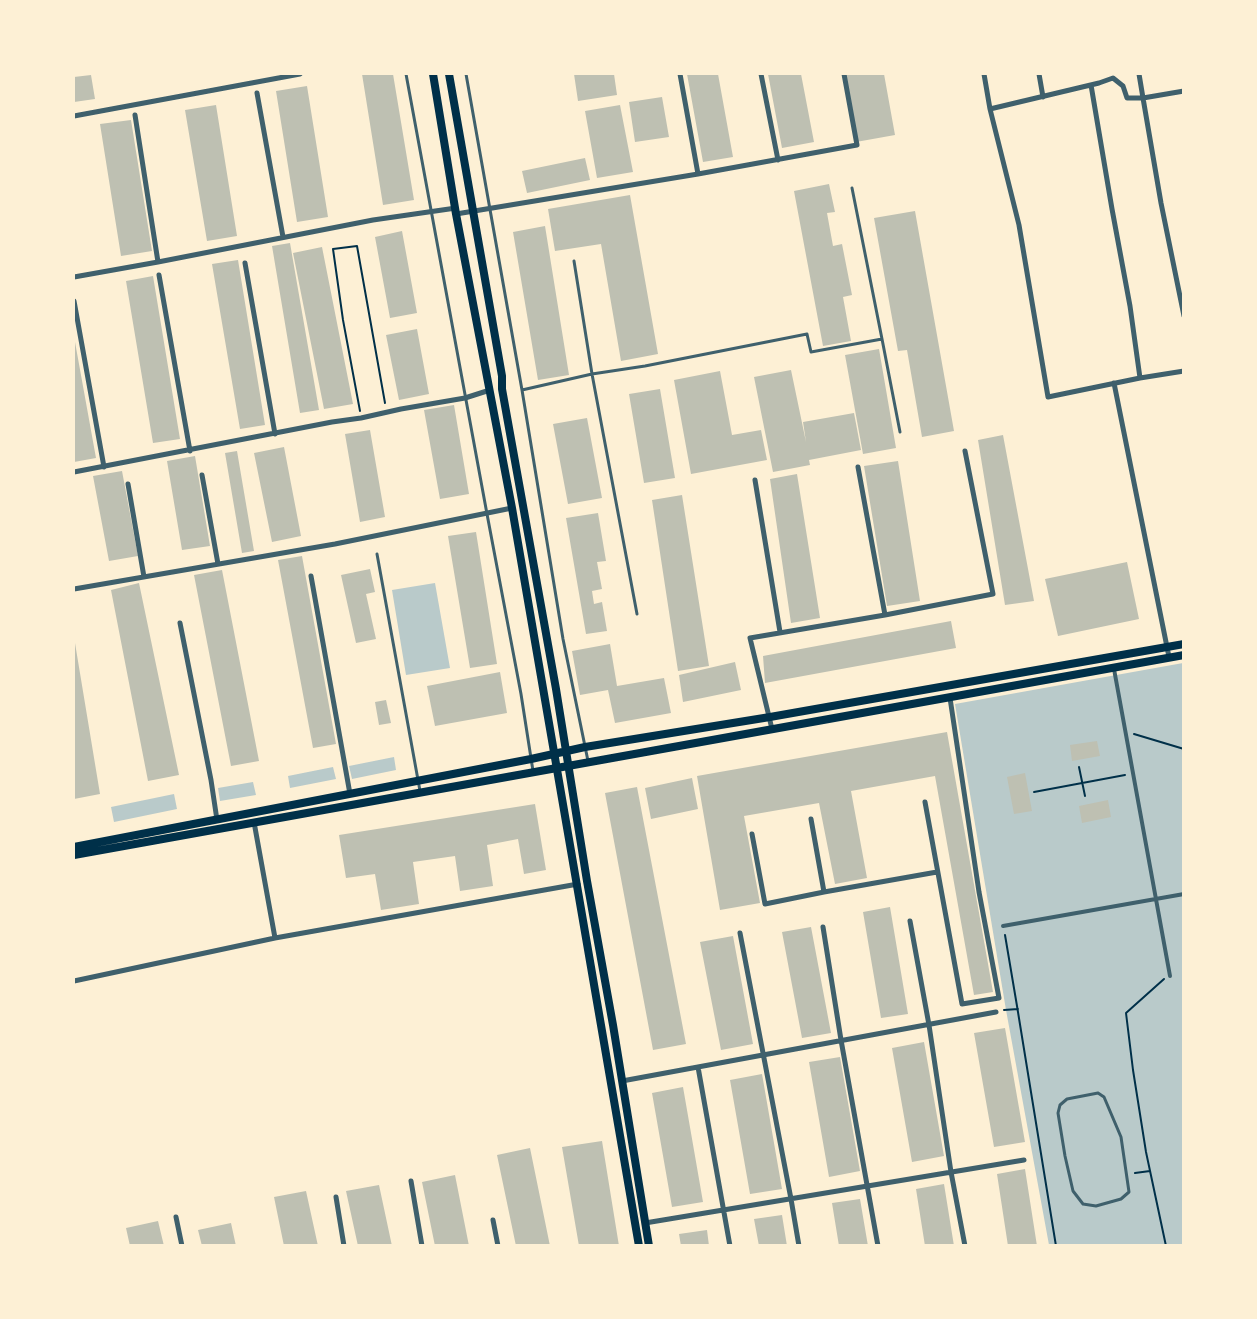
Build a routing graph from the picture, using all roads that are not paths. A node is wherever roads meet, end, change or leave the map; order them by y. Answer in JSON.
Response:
{"nodes":[{"id":1,"x":300,"y":74,"type":"edge"},
{"id":2,"x":406,"y":74,"type":"edge"},
{"id":3,"x":433,"y":74,"type":"edge"},
{"id":4,"x":449,"y":74,"type":"edge"},
{"id":5,"x":466,"y":74,"type":"edge"},
{"id":6,"x":680,"y":74,"type":"edge"},
{"id":7,"x":761,"y":74,"type":"edge"},
{"id":8,"x":844,"y":74,"type":"edge"},
{"id":9,"x":984,"y":74,"type":"edge"},
{"id":10,"x":1039,"y":74,"type":"edge"},
{"id":11,"x":1138,"y":74,"type":"edge"},
{"id":12,"x":1091,"y":85,"type":"junction"},
{"id":13,"x":1184,"y":91,"type":"edge"},
{"id":14,"x":257,"y":93,"type":"dead end"},
{"id":15,"x":1043,"y":97,"type":"junction"},
{"id":16,"x":1143,"y":98,"type":"junction"},
{"id":17,"x":990,"y":109,"type":"junction"},
{"id":18,"x":135,"y":115,"type":"dead end"},
{"id":19,"x":74,"y":116,"type":"edge"},
{"id":20,"x":778,"y":160,"type":"junction"},
{"id":21,"x":698,"y":174,"type":"junction"},
{"id":22,"x":852,"y":188,"type":"dead end"},
{"id":23,"x":489,"y":208,"type":"junction"},
{"id":24,"x":432,"y":210,"type":"junction"},
{"id":25,"x":456,"y":211,"type":"junction"},
{"id":26,"x":474,"y":211,"type":"junction"},
{"id":27,"x":283,"y":237,"type":"junction"},
{"id":28,"x":574,"y":261,"type":"dead end"},
{"id":29,"x":158,"y":262,"type":"junction"},
{"id":30,"x":245,"y":263,"type":"dead end"},
{"id":31,"x":159,"y":275,"type":"dead end"},
{"id":32,"x":74,"y":277,"type":"edge"},
{"id":33,"x":74,"y":301,"type":"edge"},
{"id":34,"x":1184,"y":316,"type":"edge"},
{"id":35,"x":882,"y":339,"type":"junction"},
{"id":36,"x":1184,"y":371,"type":"edge"},
{"id":37,"x":592,"y":374,"type":"junction"},
{"id":38,"x":1140,"y":378,"type":"junction"},
{"id":39,"x":1114,"y":383,"type":"junction"},
{"id":40,"x":490,"y":390,"type":"junction"},
{"id":41,"x":522,"y":390,"type":"junction"},
{"id":42,"x":465,"y":398,"type":"junction"},
{"id":43,"x":900,"y":432,"type":"dead end"},
{"id":44,"x":275,"y":434,"type":"junction"},
{"id":45,"x":190,"y":451,"type":"junction"},
{"id":46,"x":965,"y":451,"type":"dead end"},
{"id":47,"x":104,"y":467,"type":"junction"},
{"id":48,"x":858,"y":468,"type":"dead end"},
{"id":49,"x":74,"y":472,"type":"edge"},
{"id":50,"x":202,"y":475,"type":"dead end"},
{"id":51,"x":755,"y":480,"type":"dead end"},
{"id":52,"x":128,"y":484,"type":"dead end"},
{"id":53,"x":512,"y":508,"type":"junction"},
{"id":54,"x":487,"y":514,"type":"junction"},
{"id":55,"x":377,"y":554,"type":"dead end"},
{"id":56,"x":218,"y":564,"type":"junction"},
{"id":57,"x":311,"y":576,"type":"dead end"},
{"id":58,"x":144,"y":577,"type":"junction"},
{"id":59,"x":74,"y":588,"type":"edge"},
{"id":60,"x":637,"y":614,"type":"dead end"},
{"id":61,"x":885,"y":615,"type":"junction"},
{"id":62,"x":180,"y":623,"type":"dead end"},
{"id":63,"x":780,"y":632,"type":"junction"},
{"id":64,"x":1184,"y":644,"type":"edge"},
{"id":65,"x":1167,"y":646,"type":"junction"},
{"id":66,"x":1184,"y":655,"type":"edge"},
{"id":67,"x":1169,"y":657,"type":"junction"},
{"id":68,"x":1114,"y":669,"type":"junction"},
{"id":69,"x":950,"y":698,"type":"junction"},
{"id":70,"x":770,"y":717,"type":"junction"},
{"id":71,"x":772,"y":729,"type":"junction"},
{"id":72,"x":585,"y":747,"type":"junction"},
{"id":73,"x":566,"y":751,"type":"junction"},
{"id":74,"x":555,"y":754,"type":"junction"},
{"id":75,"x":531,"y":759,"type":"junction"},
{"id":76,"x":588,"y":763,"type":"junction"},
{"id":77,"x":568,"y":766,"type":"junction"},
{"id":78,"x":558,"y":768,"type":"junction"},
{"id":79,"x":533,"y":772,"type":"junction"},
{"id":80,"x":418,"y":781,"type":"junction"},
{"id":81,"x":420,"y":792,"type":"junction"},
{"id":82,"x":350,"y":794,"type":"junction"},
{"id":83,"x":925,"y":802,"type":"dead end"},
{"id":84,"x":811,"y":819,"type":"dead end"},
{"id":85,"x":217,"y":820,"type":"junction"},
{"id":86,"x":254,"y":822,"type":"junction"},
{"id":87,"x":752,"y":834,"type":"dead end"},
{"id":88,"x":74,"y":848,"type":"edge"},
{"id":89,"x":74,"y":855,"type":"edge"},
{"id":90,"x":937,"y":872,"type":"junction"},
{"id":91,"x":578,"y":884,"type":"junction"},
{"id":92,"x":824,"y":892,"type":"junction"},
{"id":93,"x":1184,"y":894,"type":"edge"},
{"id":94,"x":1156,"y":898,"type":"junction"},
{"id":95,"x":910,"y":921,"type":"dead end"},
{"id":96,"x":1003,"y":926,"type":"road end"},
{"id":97,"x":823,"y":927,"type":"dead end"},
{"id":98,"x":740,"y":933,"type":"dead end"},
{"id":99,"x":275,"y":938,"type":"junction"},
{"id":100,"x":1170,"y":976,"type":"road end"},
{"id":101,"x":74,"y":981,"type":"edge"},
{"id":102,"x":996,"y":1012,"type":"road end"},
{"id":103,"x":929,"y":1025,"type":"junction"},
{"id":104,"x":841,"y":1040,"type":"junction"},
{"id":105,"x":764,"y":1054,"type":"junction"},
{"id":106,"x":698,"y":1067,"type":"junction"},
{"id":107,"x":622,"y":1081,"type":"junction"},
{"id":108,"x":1024,"y":1160,"type":"dead end"},
{"id":109,"x":951,"y":1172,"type":"junction"},
{"id":110,"x":1126,"y":1174,"type":"joint"},
{"id":111,"x":411,"y":1181,"type":"dead end"},
{"id":112,"x":867,"y":1186,"type":"junction"},
{"id":113,"x":336,"y":1197,"type":"dead end"},
{"id":114,"x":791,"y":1199,"type":"junction"},
{"id":115,"x":724,"y":1210,"type":"junction"},
{"id":116,"x":176,"y":1217,"type":"dead end"},
{"id":117,"x":493,"y":1220,"type":"dead end"},
{"id":118,"x":645,"y":1223,"type":"junction"},
{"id":119,"x":182,"y":1245,"type":"edge"},
{"id":120,"x":344,"y":1245,"type":"edge"},
{"id":121,"x":422,"y":1245,"type":"edge"},
{"id":122,"x":498,"y":1245,"type":"edge"},
{"id":123,"x":639,"y":1245,"type":"edge"},
{"id":124,"x":649,"y":1245,"type":"edge"},
{"id":125,"x":730,"y":1245,"type":"edge"},
{"id":126,"x":799,"y":1245,"type":"edge"},
{"id":127,"x":878,"y":1245,"type":"edge"},
{"id":128,"x":965,"y":1245,"type":"edge"}],
"edges":[{"from":1,"to":19,"type":"street"},
{"from":2,"to":24,"type":"lane"},
{"from":3,"to":25,"type":"main road"},
{"from":4,"to":26,"type":"main road"},
{"from":5,"to":23,"type":"lane"},
{"from":6,"to":21,"type":"street"},
{"from":7,"to":20,"type":"street"},
{"from":8,"to":20,"type":"street"},
{"from":9,"to":17,"type":"street"},
{"from":10,"to":15,"type":"street"},
{"from":11,"to":16,"type":"street"},
{"from":12,"to":15,"type":"street"},
{"from":12,"to":16,"type":"street"},
{"from":12,"to":38,"type":"street"},
{"from":13,"to":16,"type":"street"},
{"from":14,"to":27,"type":"street"},
{"from":15,"to":17,"type":"street"},
{"from":16,"to":34,"type":"street"},
{"from":17,"to":39,"type":"street"},
{"from":18,"to":29,"type":"street"},
{"from":20,"to":21,"type":"street"},
{"from":21,"to":23,"type":"street"},
{"from":22,"to":35,"type":"lane"},
{"from":23,"to":26,"type":"street"},
{"from":23,"to":41,"type":"lane"},
{"from":24,"to":25,"type":"street"},
{"from":24,"to":27,"type":"street"},
{"from":24,"to":42,"type":"lane"},
{"from":25,"to":26,"type":"street"},
{"from":25,"to":40,"type":"main road"},
{"from":26,"to":73,"type":"main road"},
{"from":27,"to":29,"type":"street"},
{"from":28,"to":37,"type":"lane"},
{"from":29,"to":32,"type":"street"},
{"from":30,"to":44,"type":"street"},
{"from":31,"to":45,"type":"street"},
{"from":33,"to":47,"type":"street"},
{"from":35,"to":37,"type":"lane"},
{"from":35,"to":43,"type":"lane"},
{"from":36,"to":38,"type":"street"},
{"from":37,"to":41,"type":"lane"},
{"from":37,"to":60,"type":"lane"},
{"from":38,"to":39,"type":"street"},
{"from":39,"to":65,"type":"street"},
{"from":40,"to":42,"type":"street"},
{"from":40,"to":53,"type":"main road"},
{"from":41,"to":72,"type":"lane"},
{"from":42,"to":44,"type":"street"},
{"from":42,"to":54,"type":"lane"},
{"from":44,"to":45,"type":"street"},
{"from":45,"to":47,"type":"street"},
{"from":46,"to":61,"type":"street"},
{"from":47,"to":49,"type":"street"},
{"from":48,"to":61,"type":"street"},
{"from":50,"to":56,"type":"street"},
{"from":51,"to":63,"type":"street"},
{"from":52,"to":58,"type":"street"},
{"from":53,"to":54,"type":"street"},
{"from":53,"to":74,"type":"main road"},
{"from":54,"to":56,"type":"street"},
{"from":54,"to":75,"type":"lane"},
{"from":55,"to":80,"type":"lane"},
{"from":56,"to":58,"type":"street"},
{"from":57,"to":82,"type":"street"},
{"from":58,"to":59,"type":"street"},
{"from":61,"to":63,"type":"street"},
{"from":62,"to":85,"type":"street"},
{"from":63,"to":70,"type":"street"},
{"from":64,"to":65,"type":"main road"},
{"from":65,"to":67,"type":"street"},
{"from":65,"to":70,"type":"main road"},
{"from":66,"to":67,"type":"main road"},
{"from":67,"to":68,"type":"main road"},
{"from":68,"to":69,"type":"main road"},
{"from":68,"to":94,"type":"street"},
{"from":69,"to":71,"type":"main road"},
{"from":69,"to":90,"type":"street"},
{"from":70,"to":71,"type":"street"},
{"from":70,"to":72,"type":"main road"},
{"from":71,"to":76,"type":"main road"},
{"from":72,"to":73,"type":"main road"},
{"from":72,"to":76,"type":"lane"},
{"from":73,"to":74,"type":"main road"},
{"from":73,"to":77,"type":"main road"},
{"from":74,"to":75,"type":"main road"},
{"from":74,"to":78,"type":"main road"},
{"from":75,"to":79,"type":"lane"},
{"from":75,"to":80,"type":"main road"},
{"from":76,"to":77,"type":"main road"},
{"from":77,"to":78,"type":"main road"},
{"from":77,"to":107,"type":"main road"},
{"from":78,"to":79,"type":"main road"},
{"from":78,"to":91,"type":"main road"},
{"from":79,"to":81,"type":"main road"},
{"from":80,"to":81,"type":"lane"},
{"from":80,"to":82,"type":"main road"},
{"from":81,"to":86,"type":"main road"},
{"from":82,"to":85,"type":"main road"},
{"from":83,"to":90,"type":"street"},
{"from":84,"to":92,"type":"street"},
{"from":85,"to":88,"type":"main road"},
{"from":86,"to":89,"type":"main road"},
{"from":86,"to":99,"type":"street"},
{"from":87,"to":92,"type":"street"},
{"from":90,"to":92,"type":"street"},
{"from":91,"to":99,"type":"street"},
{"from":91,"to":123,"type":"main road"},
{"from":93,"to":94,"type":"street"},
{"from":94,"to":96,"type":"street"},
{"from":94,"to":100,"type":"street"},
{"from":95,"to":103,"type":"street"},
{"from":97,"to":104,"type":"street"},
{"from":98,"to":105,"type":"street"},
{"from":99,"to":101,"type":"street"},
{"from":102,"to":103,"type":"street"},
{"from":103,"to":104,"type":"street"},
{"from":103,"to":109,"type":"street"},
{"from":104,"to":105,"type":"street"},
{"from":104,"to":112,"type":"street"},
{"from":105,"to":106,"type":"street"},
{"from":105,"to":114,"type":"street"},
{"from":106,"to":107,"type":"street"},
{"from":106,"to":115,"type":"street"},
{"from":107,"to":118,"type":"main road"},
{"from":108,"to":109,"type":"street"},
{"from":109,"to":112,"type":"street"},
{"from":109,"to":128,"type":"street"},
{"from":110,"to":110,"type":"lane"},
{"from":111,"to":121,"type":"street"},
{"from":112,"to":114,"type":"street"},
{"from":112,"to":127,"type":"street"},
{"from":113,"to":120,"type":"street"},
{"from":114,"to":115,"type":"street"},
{"from":114,"to":126,"type":"street"},
{"from":115,"to":118,"type":"street"},
{"from":115,"to":125,"type":"street"},
{"from":116,"to":119,"type":"street"},
{"from":117,"to":122,"type":"street"},
{"from":118,"to":124,"type":"main road"}]}
